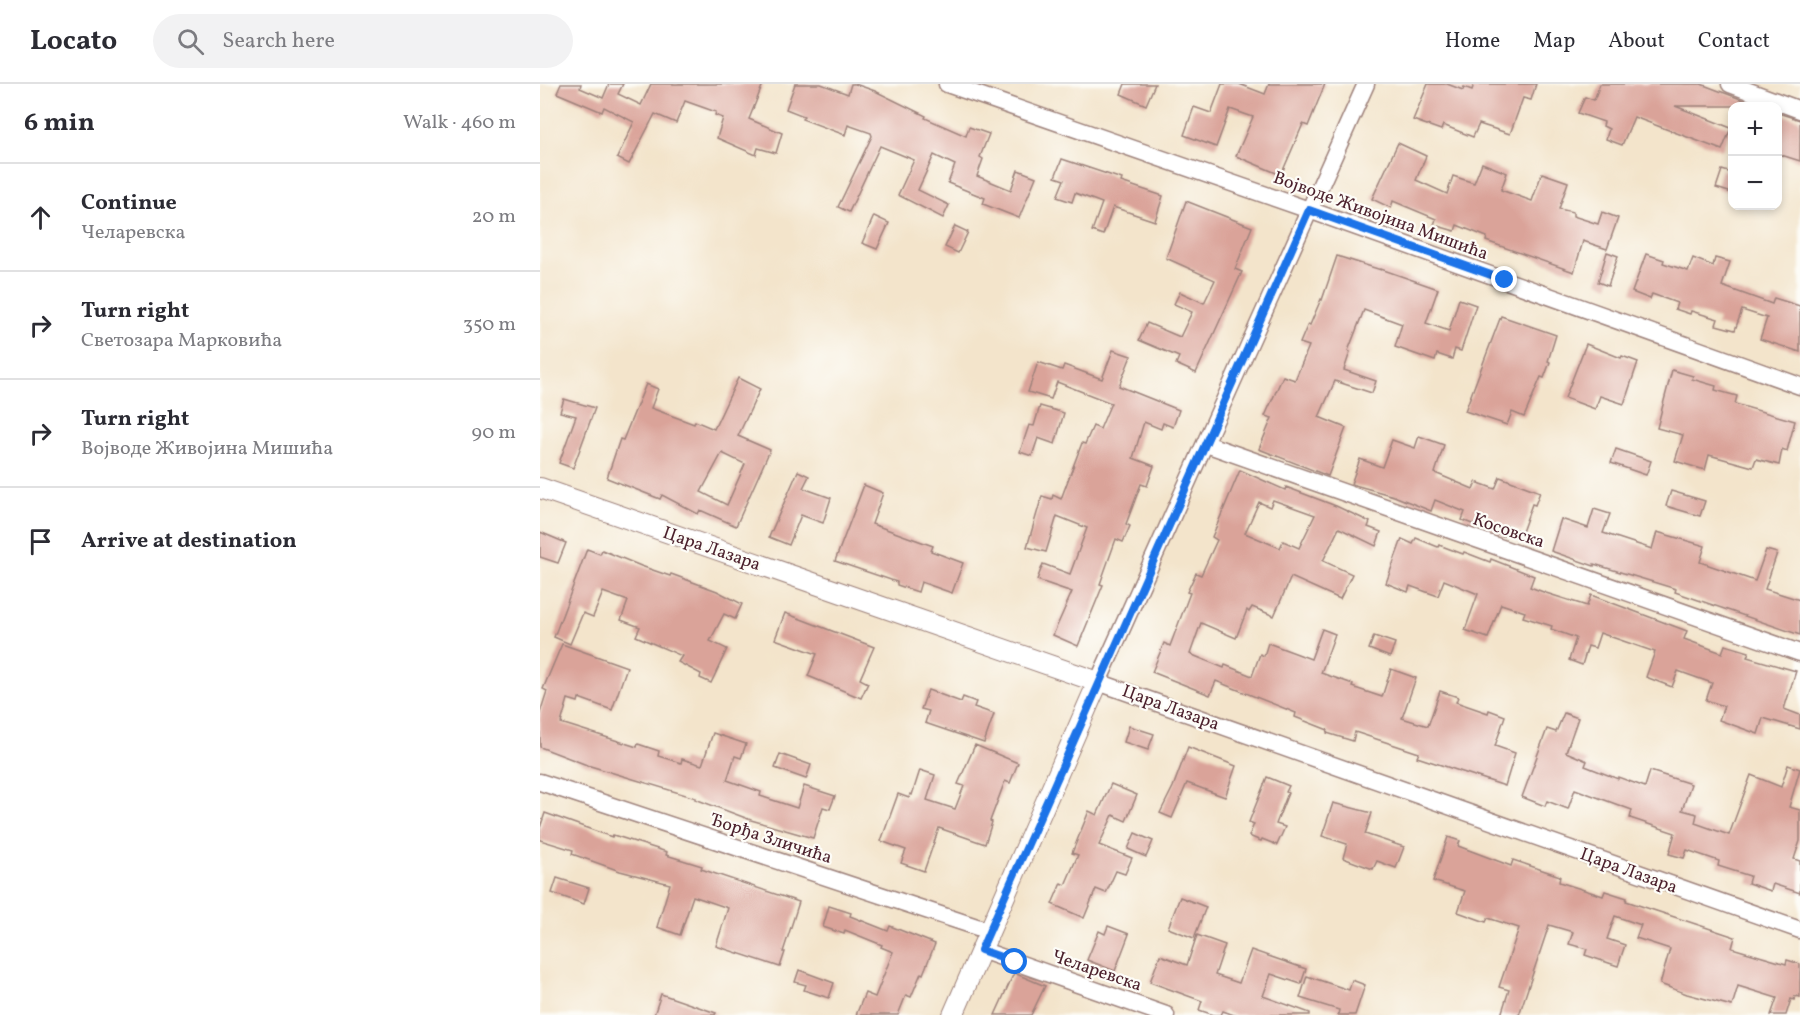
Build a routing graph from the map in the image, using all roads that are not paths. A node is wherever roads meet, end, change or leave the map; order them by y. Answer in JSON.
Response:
{"nodes":[{"id":1,"x":947,"y":84,"type":"edge"},
{"id":2,"x":1366,"y":84,"type":"edge"},
{"id":3,"x":1730,"y":84,"type":"edge"},
{"id":4,"x":1800,"y":110,"type":"edge"},
{"id":5,"x":1309,"y":210,"type":"junction"},
{"id":6,"x":1800,"y":386,"type":"edge"},
{"id":7,"x":1206,"y":444,"type":"junction"},
{"id":8,"x":540,"y":488,"type":"edge"},
{"id":9,"x":1800,"y":653,"type":"edge"},
{"id":10,"x":1098,"y":682,"type":"junction"},
{"id":11,"x":540,"y":782,"type":"edge"},
{"id":12,"x":1800,"y":930,"type":"edge"},
{"id":13,"x":989,"y":931,"type":"junction"},
{"id":14,"x":981,"y":950,"type":"junction"},
{"id":15,"x":953,"y":1015,"type":"edge"},
{"id":16,"x":1166,"y":1015,"type":"edge"}],
"edges":[{"from":1,"to":5,"type":"street","name":"Војводе Живојина Мишића"},
{"from":2,"to":5,"type":"street"},
{"from":3,"to":4,"type":"street"},
{"from":5,"to":6,"type":"street","name":"Војводе Живојина Мишића"},
{"from":5,"to":7,"type":"street"},
{"from":7,"to":9,"type":"street","name":"Косовска"},
{"from":7,"to":10,"type":"street"},
{"from":8,"to":10,"type":"street","name":"Цара Лазара"},
{"from":10,"to":12,"type":"street","name":"Цара Лазара"},
{"from":10,"to":13,"type":"street"},
{"from":11,"to":13,"type":"street","name":"Ђорђа Зличића"},
{"from":13,"to":14,"type":"street"},
{"from":14,"to":15,"type":"street"},
{"from":14,"to":16,"type":"street","name":"Челаревска"}]}
